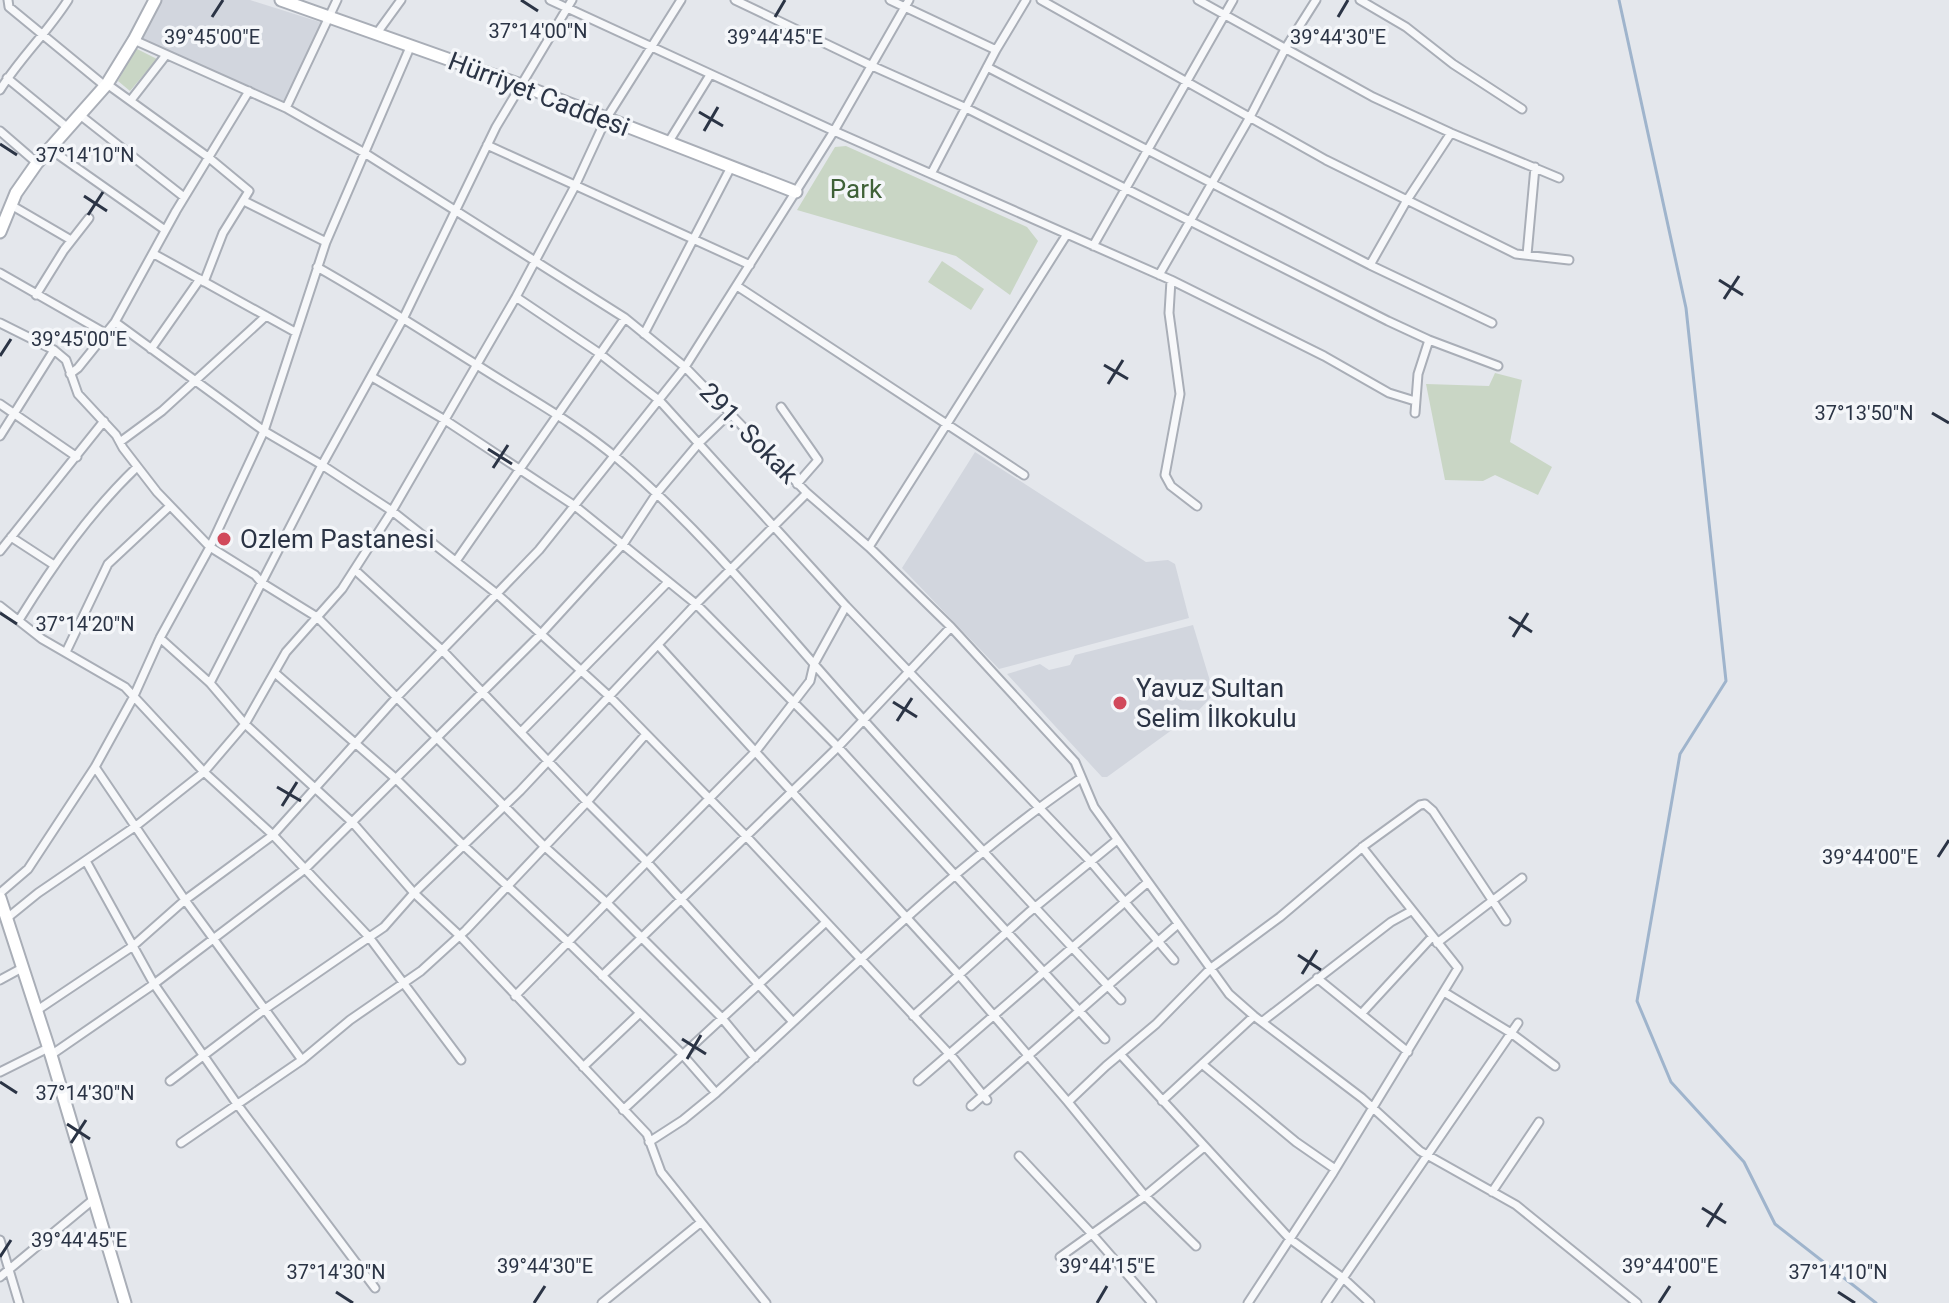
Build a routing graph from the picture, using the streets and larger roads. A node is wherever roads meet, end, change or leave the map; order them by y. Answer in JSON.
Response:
{"nodes":[{"id":1,"x":8,"y":0,"type":"edge"},
{"id":2,"x":68,"y":0,"type":"edge"},
{"id":3,"x":155,"y":0,"type":"edge"},
{"id":4,"x":281,"y":0,"type":"edge"},
{"id":5,"x":337,"y":0,"type":"edge"},
{"id":6,"x":401,"y":0,"type":"edge"},
{"id":7,"x":550,"y":0,"type":"edge"},
{"id":8,"x":681,"y":0,"type":"edge"},
{"id":9,"x":735,"y":0,"type":"edge"},
{"id":10,"x":890,"y":0,"type":"edge"},
{"id":11,"x":1026,"y":0,"type":"edge"},
{"id":12,"x":1041,"y":0,"type":"edge"},
{"id":13,"x":1198,"y":0,"type":"edge"},
{"id":14,"x":1233,"y":0,"type":"edge"},
{"id":15,"x":1316,"y":0,"type":"edge"},
{"id":16,"x":1360,"y":0,"type":"edge"},
{"id":17,"x":570,"y":3,"type":"edge"},
{"id":18,"x":906,"y":4,"type":"edge"},
{"id":19,"x":330,"y":15,"type":"junction"},
{"id":20,"x":1224,"y":15,"type":"junction"},
{"id":21,"x":377,"y":33,"type":"junction"},
{"id":22,"x":44,"y":35,"type":"junction"},
{"id":23,"x":134,"y":40,"type":"junction"},
{"id":24,"x":411,"y":45,"type":"junction"},
{"id":25,"x":651,"y":48,"type":"junction"},
{"id":26,"x":1285,"y":49,"type":"junction"},
{"id":27,"x":996,"y":50,"type":"junction"},
{"id":28,"x":166,"y":55,"type":"junction"},
{"id":29,"x":870,"y":65,"type":"junction"},
{"id":30,"x":987,"y":67,"type":"junction"},
{"id":31,"x":710,"y":75,"type":"junction"},
{"id":32,"x":7,"y":78,"type":"junction"},
{"id":33,"x":1186,"y":83,"type":"junction"},
{"id":34,"x":106,"y":85,"type":"junction"},
{"id":35,"x":521,"y":85,"type":"junction"},
{"id":36,"x":0,"y":90,"type":"edge"},
{"id":37,"x":249,"y":91,"type":"junction"},
{"id":38,"x":131,"y":100,"type":"junction"},
{"id":39,"x":964,"y":107,"type":"junction"},
{"id":40,"x":286,"y":108,"type":"junction"},
{"id":41,"x":1522,"y":109,"type":"dead end"},
{"id":42,"x":80,"y":115,"type":"junction"},
{"id":43,"x":1250,"y":117,"type":"junction"},
{"id":44,"x":606,"y":119,"type":"junction"},
{"id":45,"x":68,"y":128,"type":"junction"},
{"id":46,"x":834,"y":131,"type":"junction"},
{"id":47,"x":1451,"y":133,"type":"junction"},
{"id":48,"x":3,"y":134,"type":"edge"},
{"id":49,"x":668,"y":143,"type":"junction"},
{"id":50,"x":487,"y":145,"type":"junction"},
{"id":51,"x":0,"y":146,"type":"edge"},
{"id":52,"x":50,"y":149,"type":"junction"},
{"id":53,"x":1147,"y":150,"type":"junction"},
{"id":54,"x":363,"y":152,"type":"junction"},
{"id":55,"x":208,"y":157,"type":"junction"},
{"id":56,"x":37,"y":163,"type":"junction"},
{"id":57,"x":731,"y":167,"type":"junction"},
{"id":58,"x":1535,"y":167,"type":"junction"},
{"id":59,"x":931,"y":174,"type":"junction"},
{"id":60,"x":1559,"y":178,"type":"dead end"},
{"id":61,"x":1212,"y":185,"type":"junction"},
{"id":62,"x":575,"y":186,"type":"junction"},
{"id":63,"x":1126,"y":188,"type":"junction"},
{"id":64,"x":796,"y":192,"type":"junction"},
{"id":65,"x":184,"y":197,"type":"junction"},
{"id":66,"x":1407,"y":200,"type":"junction"},
{"id":67,"x":244,"y":201,"type":"junction"},
{"id":68,"x":11,"y":205,"type":"junction"},
{"id":69,"x":456,"y":211,"type":"junction"},
{"id":70,"x":89,"y":218,"type":"dead end"},
{"id":71,"x":1189,"y":220,"type":"junction"},
{"id":72,"x":165,"y":230,"type":"junction"},
{"id":73,"x":0,"y":232,"type":"edge"},
{"id":74,"x":1067,"y":234,"type":"junction"},
{"id":75,"x":694,"y":238,"type":"junction"},
{"id":76,"x":71,"y":240,"type":"junction"},
{"id":77,"x":326,"y":242,"type":"junction"},
{"id":78,"x":1093,"y":246,"type":"junction"},
{"id":79,"x":154,"y":254,"type":"junction"},
{"id":80,"x":1527,"y":255,"type":"junction"},
{"id":81,"x":1569,"y":260,"type":"dead end"},
{"id":82,"x":533,"y":262,"type":"junction"},
{"id":83,"x":750,"y":265,"type":"junction"},
{"id":84,"x":1370,"y":265,"type":"junction"},
{"id":85,"x":317,"y":267,"type":"junction"},
{"id":86,"x":0,"y":273,"type":"edge"},
{"id":87,"x":1159,"y":275,"type":"junction"},
{"id":88,"x":202,"y":280,"type":"junction"},
{"id":89,"x":1171,"y":280,"type":"junction"},
{"id":90,"x":737,"y":286,"type":"junction"},
{"id":91,"x":36,"y":295,"type":"junction"},
{"id":92,"x":516,"y":297,"type":"junction"},
{"id":93,"x":266,"y":316,"type":"junction"},
{"id":94,"x":404,"y":317,"type":"junction"},
{"id":95,"x":625,"y":318,"type":"junction"},
{"id":96,"x":115,"y":322,"type":"junction"},
{"id":97,"x":1492,"y":323,"type":"dead end"},
{"id":98,"x":1,"y":326,"type":"edge"},
{"id":99,"x":295,"y":332,"type":"junction"},
{"id":100,"x":105,"y":333,"type":"junction"},
{"id":101,"x":644,"y":334,"type":"junction"},
{"id":102,"x":1429,"y":340,"type":"junction"},
{"id":103,"x":151,"y":349,"type":"junction"},
{"id":104,"x":54,"y":350,"type":"junction"},
{"id":105,"x":599,"y":353,"type":"junction"},
{"id":106,"x":478,"y":366,"type":"junction"},
{"id":107,"x":1498,"y":366,"type":"dead end"},
{"id":108,"x":685,"y":367,"type":"junction"},
{"id":109,"x":70,"y":374,"type":"junction"},
{"id":110,"x":372,"y":377,"type":"junction"},
{"id":111,"x":196,"y":382,"type":"junction"},
{"id":112,"x":660,"y":401,"type":"junction"},
{"id":113,"x":1415,"y":401,"type":"junction"},
{"id":114,"x":0,"y":404,"type":"edge"},
{"id":115,"x":781,"y":407,"type":"dead end"},
{"id":116,"x":13,"y":413,"type":"junction"},
{"id":117,"x":557,"y":413,"type":"junction"},
{"id":118,"x":1415,"y":413,"type":"dead end"},
{"id":119,"x":729,"y":414,"type":"junction"},
{"id":120,"x":445,"y":420,"type":"junction"},
{"id":121,"x":104,"y":421,"type":"junction"},
{"id":122,"x":945,"y":424,"type":"junction"},
{"id":123,"x":264,"y":431,"type":"junction"},
{"id":124,"x":0,"y":436,"type":"edge"},
{"id":125,"x":120,"y":442,"type":"junction"},
{"id":126,"x":699,"y":443,"type":"junction"},
{"id":127,"x":77,"y":457,"type":"junction"},
{"id":128,"x":615,"y":457,"type":"junction"},
{"id":129,"x":322,"y":465,"type":"junction"},
{"id":130,"x":137,"y":467,"type":"junction"},
{"id":131,"x":520,"y":469,"type":"junction"},
{"id":132,"x":1024,"y":475,"type":"dead end"},
{"id":133,"x":797,"y":484,"type":"junction"},
{"id":134,"x":657,"y":493,"type":"junction"},
{"id":135,"x":807,"y":493,"type":"junction"},
{"id":136,"x":170,"y":506,"type":"junction"},
{"id":137,"x":575,"y":506,"type":"junction"},
{"id":138,"x":1197,"y":506,"type":"dead end"},
{"id":139,"x":392,"y":511,"type":"junction"},
{"id":140,"x":774,"y":526,"type":"junction"},
{"id":141,"x":11,"y":537,"type":"junction"},
{"id":142,"x":624,"y":543,"type":"junction"},
{"id":143,"x":210,"y":547,"type":"junction"},
{"id":144,"x":869,"y":547,"type":"junction"},
{"id":145,"x":0,"y":551,"type":"edge"},
{"id":146,"x":456,"y":561,"type":"junction"},
{"id":147,"x":54,"y":565,"type":"junction"},
{"id":148,"x":731,"y":569,"type":"junction"},
{"id":149,"x":355,"y":570,"type":"junction"},
{"id":150,"x":668,"y":582,"type":"junction"},
{"id":151,"x":262,"y":583,"type":"junction"},
{"id":152,"x":497,"y":594,"type":"junction"},
{"id":153,"x":696,"y":604,"type":"junction"},
{"id":154,"x":0,"y":606,"type":"edge"},
{"id":155,"x":846,"y":606,"type":"junction"},
{"id":156,"x":317,"y":617,"type":"junction"},
{"id":157,"x":19,"y":620,"type":"junction"},
{"id":158,"x":951,"y":627,"type":"junction"},
{"id":159,"x":540,"y":635,"type":"junction"},
{"id":160,"x":160,"y":638,"type":"junction"},
{"id":161,"x":658,"y":645,"type":"junction"},
{"id":162,"x":443,"y":651,"type":"junction"},
{"id":163,"x":66,"y":652,"type":"junction"},
{"id":164,"x":814,"y":664,"type":"junction"},
{"id":165,"x":580,"y":670,"type":"junction"},
{"id":166,"x":909,"y":670,"type":"junction"},
{"id":167,"x":275,"y":673,"type":"junction"},
{"id":168,"x":210,"y":683,"type":"junction"},
{"id":169,"x":482,"y":692,"type":"junction"},
{"id":170,"x":610,"y":697,"type":"junction"},
{"id":171,"x":133,"y":698,"type":"junction"},
{"id":172,"x":396,"y":698,"type":"junction"},
{"id":173,"x":794,"y":703,"type":"junction"},
{"id":174,"x":862,"y":719,"type":"junction"},
{"id":175,"x":245,"y":724,"type":"junction"},
{"id":176,"x":521,"y":732,"type":"junction"},
{"id":177,"x":646,"y":734,"type":"junction"},
{"id":178,"x":437,"y":736,"type":"junction"},
{"id":179,"x":356,"y":743,"type":"junction"},
{"id":180,"x":838,"y":747,"type":"junction"},
{"id":181,"x":756,"y":751,"type":"junction"},
{"id":182,"x":548,"y":761,"type":"junction"},
{"id":183,"x":95,"y":767,"type":"junction"},
{"id":184,"x":204,"y":772,"type":"junction"},
{"id":185,"x":395,"y":778,"type":"junction"},
{"id":186,"x":1081,"y":778,"type":"junction"},
{"id":187,"x":314,"y":789,"type":"junction"},
{"id":188,"x":792,"y":791,"type":"junction"},
{"id":189,"x":710,"y":799,"type":"junction"},
{"id":190,"x":587,"y":802,"type":"junction"},
{"id":191,"x":505,"y":805,"type":"junction"},
{"id":192,"x":1038,"y":807,"type":"junction"},
{"id":193,"x":353,"y":823,"type":"junction"},
{"id":194,"x":136,"y":826,"type":"junction"},
{"id":195,"x":273,"y":835,"type":"junction"},
{"id":196,"x":745,"y":835,"type":"junction"},
{"id":197,"x":1117,"y":840,"type":"junction"},
{"id":198,"x":463,"y":845,"type":"junction"},
{"id":199,"x":544,"y":846,"type":"junction"},
{"id":200,"x":1362,"y":847,"type":"junction"},
{"id":201,"x":984,"y":852,"type":"junction"},
{"id":202,"x":86,"y":861,"type":"junction"},
{"id":203,"x":647,"y":862,"type":"junction"},
{"id":204,"x":1091,"y":862,"type":"junction"},
{"id":205,"x":305,"y":869,"type":"junction"},
{"id":206,"x":953,"y":876,"type":"junction"},
{"id":207,"x":1522,"y":878,"type":"dead end"},
{"id":208,"x":1148,"y":882,"type":"junction"},
{"id":209,"x":508,"y":886,"type":"junction"},
{"id":210,"x":414,"y":893,"type":"junction"},
{"id":211,"x":0,"y":895,"type":"edge"},
{"id":212,"x":683,"y":899,"type":"junction"},
{"id":213,"x":185,"y":900,"type":"junction"},
{"id":214,"x":1124,"y":901,"type":"junction"},
{"id":215,"x":1493,"y":902,"type":"junction"},
{"id":216,"x":607,"y":903,"type":"junction"},
{"id":217,"x":1035,"y":908,"type":"junction"},
{"id":218,"x":1411,"y":911,"type":"junction"},
{"id":219,"x":906,"y":916,"type":"junction"},
{"id":220,"x":6,"y":919,"type":"junction"},
{"id":221,"x":1506,"y":921,"type":"dead end"},
{"id":222,"x":825,"y":923,"type":"junction"},
{"id":223,"x":1178,"y":924,"type":"junction"},
{"id":224,"x":1006,"y":933,"type":"junction"},
{"id":225,"x":460,"y":936,"type":"junction"},
{"id":226,"x":369,"y":937,"type":"junction"},
{"id":227,"x":213,"y":939,"type":"junction"},
{"id":228,"x":643,"y":939,"type":"junction"},
{"id":229,"x":1434,"y":940,"type":"junction"},
{"id":230,"x":1158,"y":941,"type":"junction"},
{"id":231,"x":569,"y":943,"type":"junction"},
{"id":232,"x":133,"y":946,"type":"junction"},
{"id":233,"x":1073,"y":949,"type":"junction"},
{"id":234,"x":861,"y":959,"type":"junction"},
{"id":235,"x":1174,"y":960,"type":"dead end"},
{"id":236,"x":22,"y":968,"type":"junction"},
{"id":237,"x":1211,"y":968,"type":"junction"},
{"id":238,"x":1044,"y":973,"type":"junction"},
{"id":239,"x":959,"y":975,"type":"junction"},
{"id":240,"x":602,"y":976,"type":"junction"},
{"id":241,"x":1317,"y":978,"type":"junction"},
{"id":242,"x":0,"y":980,"type":"edge"},
{"id":243,"x":405,"y":982,"type":"junction"},
{"id":244,"x":759,"y":982,"type":"junction"},
{"id":245,"x":154,"y":984,"type":"junction"},
{"id":246,"x":1107,"y":986,"type":"junction"},
{"id":247,"x":1444,"y":992,"type":"junction"},
{"id":248,"x":515,"y":996,"type":"junction"},
{"id":249,"x":1121,"y":1000,"type":"dead end"},
{"id":250,"x":265,"y":1009,"type":"junction"},
{"id":251,"x":1079,"y":1010,"type":"junction"},
{"id":252,"x":36,"y":1011,"type":"junction"},
{"id":253,"x":640,"y":1013,"type":"junction"},
{"id":254,"x":1362,"y":1013,"type":"junction"},
{"id":255,"x":994,"y":1015,"type":"junction"},
{"id":256,"x":913,"y":1016,"type":"junction"},
{"id":257,"x":1254,"y":1016,"type":"junction"},
{"id":258,"x":721,"y":1017,"type":"junction"},
{"id":259,"x":1263,"y":1021,"type":"junction"},
{"id":260,"x":793,"y":1022,"type":"junction"},
{"id":261,"x":1518,"y":1023,"type":"dead end"},
{"id":262,"x":1511,"y":1033,"type":"junction"},
{"id":263,"x":1105,"y":1039,"type":"dead end"},
{"id":264,"x":50,"y":1052,"type":"junction"},
{"id":265,"x":1408,"y":1052,"type":"junction"},
{"id":266,"x":682,"y":1054,"type":"junction"},
{"id":267,"x":1120,"y":1054,"type":"junction"},
{"id":268,"x":204,"y":1055,"type":"junction"},
{"id":269,"x":1028,"y":1055,"type":"junction"},
{"id":270,"x":950,"y":1056,"type":"junction"},
{"id":271,"x":755,"y":1058,"type":"junction"},
{"id":272,"x":302,"y":1060,"type":"junction"},
{"id":273,"x":461,"y":1060,"type":"dead end"},
{"id":274,"x":1202,"y":1064,"type":"junction"},
{"id":275,"x":1555,"y":1066,"type":"dead end"},
{"id":276,"x":583,"y":1067,"type":"junction"},
{"id":277,"x":0,"y":1072,"type":"edge"},
{"id":278,"x":170,"y":1081,"type":"dead end"},
{"id":279,"x":918,"y":1081,"type":"dead end"},
{"id":280,"x":716,"y":1093,"type":"junction"},
{"id":281,"x":985,"y":1098,"type":"junction"},
{"id":282,"x":1162,"y":1101,"type":"junction"},
{"id":283,"x":1068,"y":1102,"type":"junction"},
{"id":284,"x":237,"y":1104,"type":"junction"},
{"id":285,"x":971,"y":1106,"type":"dead end"},
{"id":286,"x":1373,"y":1108,"type":"junction"},
{"id":287,"x":623,"y":1110,"type":"junction"},
{"id":288,"x":1539,"y":1122,"type":"dead end"},
{"id":289,"x":649,"y":1142,"type":"junction"},
{"id":290,"x":181,"y":1143,"type":"dead end"},
{"id":291,"x":1204,"y":1147,"type":"junction"},
{"id":292,"x":1428,"y":1155,"type":"junction"},
{"id":293,"x":1019,"y":1156,"type":"dead end"},
{"id":294,"x":1335,"y":1169,"type":"junction"},
{"id":295,"x":1492,"y":1192,"type":"junction"},
{"id":296,"x":1145,"y":1196,"type":"junction"},
{"id":297,"x":94,"y":1199,"type":"junction"},
{"id":298,"x":700,"y":1223,"type":"junction"},
{"id":299,"x":1092,"y":1234,"type":"junction"},
{"id":300,"x":1290,"y":1239,"type":"junction"},
{"id":301,"x":0,"y":1240,"type":"edge"},
{"id":302,"x":1196,"y":1246,"type":"dead end"},
{"id":303,"x":1060,"y":1257,"type":"dead end"},
{"id":304,"x":9,"y":1270,"type":"junction"},
{"id":305,"x":0,"y":1277,"type":"edge"},
{"id":306,"x":1343,"y":1278,"type":"junction"},
{"id":307,"x":375,"y":1288,"type":"dead end"},
{"id":308,"x":19,"y":1303,"type":"edge"},
{"id":309,"x":125,"y":1303,"type":"edge"},
{"id":310,"x":602,"y":1303,"type":"edge"},
{"id":311,"x":766,"y":1303,"type":"edge"},
{"id":312,"x":1152,"y":1303,"type":"edge"},
{"id":313,"x":1248,"y":1303,"type":"edge"},
{"id":314,"x":1326,"y":1303,"type":"edge"},
{"id":315,"x":1370,"y":1303,"type":"edge"},
{"id":316,"x":1637,"y":1303,"type":"edge"}],
"edges":[{"from":1,"to":22,"type":"street"},
{"from":2,"to":22,"type":"street"},
{"from":3,"to":23,"type":"street"},
{"from":4,"to":19,"type":"street","name":"Hürriyet Caddesi"},
{"from":5,"to":19,"type":"street"},
{"from":6,"to":21,"type":"street"},
{"from":7,"to":17,"type":"street"},
{"from":8,"to":25,"type":"street"},
{"from":9,"to":29,"type":"street"},
{"from":10,"to":18,"type":"street"},
{"from":11,"to":27,"type":"street"},
{"from":12,"to":33,"type":"street"},
{"from":13,"to":20,"type":"street"},
{"from":14,"to":20,"type":"street"},
{"from":15,"to":26,"type":"street"},
{"from":16,"to":41,"type":"street"},
{"from":17,"to":25,"type":"street"},
{"from":17,"to":35,"type":"street"},
{"from":18,"to":27,"type":"street"},
{"from":18,"to":29,"type":"street"},
{"from":19,"to":21,"type":"street","name":"Hürriyet Caddesi"},
{"from":19,"to":40,"type":"street"},
{"from":20,"to":26,"type":"street"},
{"from":20,"to":33,"type":"street"},
{"from":21,"to":24,"type":"street","name":"Hürriyet Caddesi"},
{"from":22,"to":32,"type":"street"},
{"from":22,"to":34,"type":"street"},
{"from":23,"to":28,"type":"street","name":"291. Sokak"},
{"from":23,"to":34,"type":"street"},
{"from":24,"to":35,"type":"street","name":"Hürriyet Caddesi"},
{"from":24,"to":54,"type":"street"},
{"from":25,"to":31,"type":"street"},
{"from":25,"to":44,"type":"street"},
{"from":26,"to":43,"type":"street"},
{"from":26,"to":47,"type":"street"},
{"from":27,"to":30,"type":"street"},
{"from":28,"to":37,"type":"street","name":"291. Sokak"},
{"from":28,"to":38,"type":"street"},
{"from":29,"to":39,"type":"street"},
{"from":29,"to":46,"type":"street"},
{"from":30,"to":39,"type":"street"},
{"from":30,"to":53,"type":"street"},
{"from":31,"to":46,"type":"street"},
{"from":31,"to":49,"type":"street"},
{"from":32,"to":36,"type":"street"},
{"from":32,"to":45,"type":"street"},
{"from":33,"to":43,"type":"street"},
{"from":33,"to":53,"type":"street"},
{"from":34,"to":38,"type":"street"},
{"from":34,"to":42,"type":"street"},
{"from":35,"to":44,"type":"street","name":"Hürriyet Caddesi"},
{"from":35,"to":50,"type":"street"},
{"from":37,"to":40,"type":"street","name":"291. Sokak"},
{"from":37,"to":55,"type":"street"},
{"from":38,"to":55,"type":"street"},
{"from":39,"to":59,"type":"street"},
{"from":39,"to":63,"type":"street"},
{"from":40,"to":54,"type":"street","name":"291. Sokak"},
{"from":42,"to":45,"type":"street"},
{"from":42,"to":65,"type":"street"},
{"from":43,"to":61,"type":"street"},
{"from":43,"to":66,"type":"street"},
{"from":44,"to":49,"type":"street","name":"Hürriyet Caddesi"},
{"from":44,"to":62,"type":"street"},
{"from":45,"to":52,"type":"street"},
{"from":46,"to":59,"type":"street"},
{"from":46,"to":64,"type":"street"},
{"from":47,"to":58,"type":"street"},
{"from":47,"to":66,"type":"street"},
{"from":48,"to":51,"type":"street"},
{"from":48,"to":56,"type":"street"},
{"from":49,"to":57,"type":"street","name":"Hürriyet Caddesi"},
{"from":50,"to":62,"type":"street"},
{"from":50,"to":69,"type":"street"},
{"from":52,"to":56,"type":"street"},
{"from":52,"to":72,"type":"street"},
{"from":53,"to":61,"type":"street"},
{"from":53,"to":63,"type":"street"},
{"from":54,"to":69,"type":"street","name":"291. Sokak"},
{"from":54,"to":77,"type":"street"},
{"from":55,"to":65,"type":"street"},
{"from":55,"to":67,"type":"street"},
{"from":56,"to":68,"type":"street"},
{"from":57,"to":64,"type":"street","name":"Hürriyet Caddesi"},
{"from":57,"to":75,"type":"street"},
{"from":58,"to":60,"type":"street"},
{"from":58,"to":80,"type":"street"},
{"from":59,"to":74,"type":"street"},
{"from":61,"to":71,"type":"street"},
{"from":61,"to":84,"type":"street"},
{"from":62,"to":75,"type":"street"},
{"from":62,"to":82,"type":"street"},
{"from":63,"to":71,"type":"street"},
{"from":63,"to":78,"type":"street"},
{"from":64,"to":83,"type":"street"},
{"from":65,"to":72,"type":"street"},
{"from":66,"to":80,"type":"street"},
{"from":66,"to":84,"type":"street"},
{"from":67,"to":77,"type":"street"},
{"from":67,"to":88,"type":"street"},
{"from":68,"to":73,"type":"street"},
{"from":68,"to":76,"type":"street"},
{"from":69,"to":82,"type":"street","name":"291. Sokak"},
{"from":69,"to":94,"type":"street"},
{"from":70,"to":76,"type":"street"},
{"from":71,"to":87,"type":"street"},
{"from":71,"to":102,"type":"street"},
{"from":72,"to":79,"type":"street"},
{"from":74,"to":78,"type":"street"},
{"from":74,"to":122,"type":"street"},
{"from":75,"to":83,"type":"street"},
{"from":75,"to":101,"type":"street"},
{"from":76,"to":91,"type":"street"},
{"from":77,"to":85,"type":"street"},
{"from":78,"to":87,"type":"street"},
{"from":79,"to":88,"type":"street"},
{"from":79,"to":96,"type":"street"},
{"from":80,"to":81,"type":"street"},
{"from":82,"to":92,"type":"street"},
{"from":82,"to":95,"type":"street","name":"291. Sokak"},
{"from":83,"to":90,"type":"street"},
{"from":84,"to":97,"type":"street"},
{"from":85,"to":94,"type":"street"},
{"from":85,"to":99,"type":"street"},
{"from":86,"to":91,"type":"street"},
{"from":87,"to":89,"type":"street"},
{"from":88,"to":93,"type":"street"},
{"from":88,"to":103,"type":"street"},
{"from":89,"to":113,"type":"street"},
{"from":89,"to":138,"type":"street"},
{"from":90,"to":108,"type":"street"},
{"from":90,"to":122,"type":"street"},
{"from":91,"to":100,"type":"street"},
{"from":92,"to":105,"type":"street"},
{"from":92,"to":106,"type":"street"},
{"from":93,"to":99,"type":"street"},
{"from":93,"to":111,"type":"street"},
{"from":94,"to":106,"type":"street"},
{"from":94,"to":110,"type":"street"},
{"from":95,"to":101,"type":"street","name":"291. Sokak"},
{"from":95,"to":105,"type":"street"},
{"from":96,"to":100,"type":"street"},
{"from":96,"to":103,"type":"street"},
{"from":98,"to":104,"type":"street"},
{"from":99,"to":123,"type":"street"},
{"from":100,"to":109,"type":"street"},
{"from":101,"to":108,"type":"street","name":"291. Sokak"},
{"from":102,"to":107,"type":"street"},
{"from":102,"to":113,"type":"street"},
{"from":103,"to":111,"type":"street"},
{"from":104,"to":109,"type":"street"},
{"from":104,"to":116,"type":"street"},
{"from":105,"to":112,"type":"street"},
{"from":105,"to":117,"type":"street"},
{"from":106,"to":117,"type":"street"},
{"from":106,"to":120,"type":"street"},
{"from":108,"to":112,"type":"street"},
{"from":108,"to":119,"type":"street","name":"291. Sokak"},
{"from":109,"to":121,"type":"street"},
{"from":110,"to":120,"type":"street"},
{"from":110,"to":129,"type":"street"},
{"from":111,"to":123,"type":"street"},
{"from":111,"to":125,"type":"street"},
{"from":112,"to":126,"type":"street"},
{"from":112,"to":128,"type":"street"},
{"from":113,"to":118,"type":"street"},
{"from":114,"to":116,"type":"street"},
{"from":115,"to":133,"type":"street"},
{"from":116,"to":124,"type":"street"},
{"from":116,"to":127,"type":"street"},
{"from":117,"to":128,"type":"street"},
{"from":117,"to":131,"type":"street"},
{"from":119,"to":126,"type":"street"},
{"from":119,"to":133,"type":"street","name":"291. Sokak"},
{"from":120,"to":131,"type":"street"},
{"from":120,"to":139,"type":"street"},
{"from":121,"to":125,"type":"street"},
{"from":121,"to":127,"type":"street"},
{"from":122,"to":132,"type":"street"},
{"from":122,"to":144,"type":"street"},
{"from":123,"to":129,"type":"street"},
{"from":123,"to":143,"type":"street"},
{"from":125,"to":130,"type":"street"},
{"from":126,"to":134,"type":"street"},
{"from":126,"to":140,"type":"street"},
{"from":127,"to":141,"type":"street"},
{"from":128,"to":134,"type":"street"},
{"from":128,"to":137,"type":"street"},
{"from":129,"to":139,"type":"street"},
{"from":129,"to":151,"type":"street"},
{"from":130,"to":136,"type":"street"},
{"from":130,"to":147,"type":"street"},
{"from":131,"to":137,"type":"street"},
{"from":131,"to":146,"type":"street"},
{"from":133,"to":135,"type":"street","name":"291. Sokak"},
{"from":134,"to":142,"type":"street"},
{"from":134,"to":148,"type":"street"},
{"from":135,"to":140,"type":"street"},
{"from":135,"to":144,"type":"street","name":"291. Sokak"},
{"from":136,"to":143,"type":"street"},
{"from":136,"to":163,"type":"street"},
{"from":137,"to":142,"type":"street"},
{"from":137,"to":152,"type":"street"},
{"from":139,"to":146,"type":"street"},
{"from":139,"to":149,"type":"street"},
{"from":140,"to":148,"type":"street"},
{"from":140,"to":155,"type":"street"},
{"from":141,"to":145,"type":"street"},
{"from":141,"to":147,"type":"street"},
{"from":142,"to":150,"type":"street"},
{"from":142,"to":159,"type":"street"},
{"from":143,"to":151,"type":"street"},
{"from":143,"to":160,"type":"street"},
{"from":144,"to":158,"type":"street","name":"291. Sokak"},
{"from":146,"to":152,"type":"street"},
{"from":147,"to":157,"type":"street"},
{"from":148,"to":153,"type":"street"},
{"from":148,"to":164,"type":"street"},
{"from":149,"to":156,"type":"street"},
{"from":149,"to":162,"type":"street"},
{"from":150,"to":153,"type":"street"},
{"from":150,"to":165,"type":"street"},
{"from":151,"to":156,"type":"street"},
{"from":151,"to":168,"type":"street"},
{"from":152,"to":159,"type":"street"},
{"from":152,"to":162,"type":"street"},
{"from":153,"to":161,"type":"street"},
{"from":153,"to":173,"type":"street"},
{"from":154,"to":157,"type":"street"},
{"from":155,"to":164,"type":"street"},
{"from":155,"to":166,"type":"street"},
{"from":156,"to":167,"type":"street"},
{"from":156,"to":172,"type":"street"},
{"from":157,"to":163,"type":"street"},
{"from":158,"to":166,"type":"street"},
{"from":158,"to":186,"type":"street","name":"291. Sokak"},
{"from":159,"to":165,"type":"street"},
{"from":159,"to":169,"type":"street"},
{"from":160,"to":168,"type":"street"},
{"from":160,"to":171,"type":"street"},
{"from":161,"to":170,"type":"street"},
{"from":161,"to":181,"type":"street"},
{"from":162,"to":169,"type":"street"},
{"from":162,"to":172,"type":"street"},
{"from":163,"to":171,"type":"street"},
{"from":164,"to":173,"type":"street"},
{"from":164,"to":174,"type":"street"},
{"from":165,"to":170,"type":"street"},
{"from":165,"to":176,"type":"street"},
{"from":166,"to":174,"type":"street"},
{"from":166,"to":192,"type":"street"},
{"from":167,"to":175,"type":"street"},
{"from":167,"to":179,"type":"street"},
{"from":168,"to":175,"type":"street"},
{"from":169,"to":176,"type":"street"},
{"from":169,"to":178,"type":"street"},
{"from":170,"to":177,"type":"street"},
{"from":170,"to":182,"type":"street"},
{"from":171,"to":183,"type":"street"},
{"from":171,"to":184,"type":"street"},
{"from":172,"to":178,"type":"street"},
{"from":172,"to":179,"type":"street"},
{"from":173,"to":180,"type":"street"},
{"from":173,"to":181,"type":"street"},
{"from":174,"to":180,"type":"street"},
{"from":174,"to":201,"type":"street"},
{"from":175,"to":184,"type":"street"},
{"from":175,"to":187,"type":"street"},
{"from":176,"to":182,"type":"street"},
{"from":177,"to":189,"type":"street"},
{"from":177,"to":190,"type":"street"},
{"from":178,"to":185,"type":"street"},
{"from":178,"to":191,"type":"street"},
{"from":179,"to":185,"type":"street"},
{"from":179,"to":187,"type":"street"},
{"from":180,"to":188,"type":"street"},
{"from":180,"to":206,"type":"street"},
{"from":181,"to":188,"type":"street"},
{"from":181,"to":189,"type":"street"},
{"from":182,"to":190,"type":"street"},
{"from":182,"to":191,"type":"street"},
{"from":183,"to":194,"type":"street"},
{"from":183,"to":211,"type":"street"},
{"from":184,"to":194,"type":"street"},
{"from":184,"to":195,"type":"street"},
{"from":185,"to":193,"type":"street"},
{"from":185,"to":198,"type":"street"},
{"from":186,"to":192,"type":"street"},
{"from":186,"to":197,"type":"street","name":"291. Sokak"},
{"from":187,"to":193,"type":"street"},
{"from":187,"to":195,"type":"street"},
{"from":188,"to":196,"type":"street"},
{"from":188,"to":219,"type":"street"},
{"from":189,"to":196,"type":"street"},
{"from":189,"to":203,"type":"street"},
{"from":190,"to":199,"type":"street"},
{"from":190,"to":203,"type":"street"},
{"from":191,"to":198,"type":"street"},
{"from":191,"to":199,"type":"street"},
{"from":192,"to":201,"type":"street"},
{"from":192,"to":204,"type":"street"},
{"from":193,"to":205,"type":"street"},
{"from":193,"to":210,"type":"street"},
{"from":194,"to":202,"type":"street"},
{"from":194,"to":213,"type":"street"},
{"from":195,"to":205,"type":"street"},
{"from":195,"to":213,"type":"street"},
{"from":196,"to":212,"type":"street"},
{"from":196,"to":222,"type":"street"},
{"from":197,"to":204,"type":"street"},
{"from":197,"to":208,"type":"street","name":"291. Sokak"},
{"from":198,"to":209,"type":"street"},
{"from":198,"to":210,"type":"street"},
{"from":199,"to":209,"type":"street"},
{"from":199,"to":216,"type":"street"},
{"from":200,"to":215,"type":"street"},
{"from":200,"to":218,"type":"street"},
{"from":200,"to":237,"type":"street"},
{"from":201,"to":206,"type":"street"},
{"from":201,"to":217,"type":"street"},
{"from":202,"to":220,"type":"street"},
{"from":202,"to":232,"type":"street"},
{"from":203,"to":212,"type":"street"},
{"from":203,"to":216,"type":"street"},
{"from":204,"to":214,"type":"street"},
{"from":204,"to":217,"type":"street"},
{"from":205,"to":226,"type":"street"},
{"from":205,"to":227,"type":"street"},
{"from":206,"to":219,"type":"street"},
{"from":206,"to":224,"type":"street"},
{"from":207,"to":215,"type":"street"},
{"from":208,"to":214,"type":"street"},
{"from":208,"to":223,"type":"street","name":"291. Sokak"},
{"from":209,"to":225,"type":"street"},
{"from":209,"to":231,"type":"street"},
{"from":210,"to":225,"type":"street"},
{"from":210,"to":226,"type":"street"},
{"from":211,"to":220,"type":"street"},
{"from":212,"to":228,"type":"street"},
{"from":212,"to":244,"type":"street"},
{"from":213,"to":227,"type":"street"},
{"from":213,"to":232,"type":"street"},
{"from":214,"to":230,"type":"street"},
{"from":214,"to":233,"type":"street"},
{"from":215,"to":221,"type":"street"},
{"from":215,"to":229,"type":"street"},
{"from":216,"to":228,"type":"street"},
{"from":216,"to":231,"type":"street"},
{"from":217,"to":224,"type":"street"},
{"from":217,"to":233,"type":"street"},
{"from":218,"to":229,"type":"street"},
{"from":218,"to":241,"type":"street"},
{"from":219,"to":234,"type":"street"},
{"from":219,"to":239,"type":"street"},
{"from":220,"to":236,"type":"street"},
{"from":222,"to":234,"type":"street"},
{"from":222,"to":244,"type":"street"},
{"from":223,"to":230,"type":"street"},
{"from":223,"to":237,"type":"street","name":"291. Sokak"},
{"from":224,"to":238,"type":"street"},
{"from":224,"to":239,"type":"street"},
{"from":225,"to":243,"type":"street"},
{"from":225,"to":248,"type":"street"},
{"from":226,"to":243,"type":"street"},
{"from":226,"to":250,"type":"street"},
{"from":227,"to":245,"type":"street"},
{"from":227,"to":250,"type":"street"},
{"from":228,"to":240,"type":"street"},
{"from":228,"to":258,"type":"street"},
{"from":229,"to":247,"type":"street"},
{"from":229,"to":254,"type":"street"},
{"from":230,"to":235,"type":"street"},
{"from":230,"to":246,"type":"street"},
{"from":231,"to":240,"type":"street"},
{"from":231,"to":248,"type":"street"},
{"from":232,"to":245,"type":"street"},
{"from":232,"to":252,"type":"street"},
{"from":233,"to":238,"type":"street"},
{"from":233,"to":246,"type":"street"},
{"from":234,"to":256,"type":"street"},
{"from":234,"to":260,"type":"street"},
{"from":236,"to":242,"type":"street"},
{"from":236,"to":252,"type":"street"},
{"from":237,"to":257,"type":"street","name":"291. Sokak"},
{"from":237,"to":267,"type":"street"},
{"from":238,"to":251,"type":"street"},
{"from":238,"to":255,"type":"street"},
{"from":239,"to":255,"type":"street"},
{"from":239,"to":256,"type":"street"},
{"from":240,"to":253,"type":"street"},
{"from":241,"to":254,"type":"street"},
{"from":241,"to":259,"type":"street"},
{"from":243,"to":272,"type":"street"},
{"from":243,"to":273,"type":"street"},
{"from":244,"to":258,"type":"street"},
{"from":244,"to":260,"type":"street"},
{"from":245,"to":264,"type":"street"},
{"from":245,"to":268,"type":"street"},
{"from":246,"to":249,"type":"street"},
{"from":246,"to":251,"type":"street"},
{"from":247,"to":262,"type":"street"},
{"from":247,"to":265,"type":"street"},
{"from":248,"to":276,"type":"street"},
{"from":250,"to":268,"type":"street"},
{"from":250,"to":272,"type":"street"},
{"from":251,"to":263,"type":"street"},
{"from":251,"to":269,"type":"street"},
{"from":252,"to":264,"type":"street"},
{"from":253,"to":266,"type":"street"},
{"from":253,"to":276,"type":"street"},
{"from":254,"to":265,"type":"street"},
{"from":255,"to":269,"type":"street"},
{"from":255,"to":270,"type":"street"},
{"from":256,"to":270,"type":"street"},
{"from":257,"to":259,"type":"street","name":"291. Sokak"},
{"from":257,"to":274,"type":"street"},
{"from":258,"to":266,"type":"street"},
{"from":258,"to":271,"type":"street"},
{"from":259,"to":286,"type":"street","name":"291. Sokak"},
{"from":260,"to":271,"type":"street"},
{"from":261,"to":262,"type":"street"},
{"from":262,"to":275,"type":"street"},
{"from":262,"to":292,"type":"street"},
{"from":264,"to":277,"type":"street"},
{"from":264,"to":297,"type":"street"},
{"from":265,"to":286,"type":"street"},
{"from":266,"to":280,"type":"street"},
{"from":266,"to":287,"type":"street"},
{"from":267,"to":282,"type":"street"},
{"from":267,"to":283,"type":"street"},
{"from":268,"to":278,"type":"street"},
{"from":268,"to":284,"type":"street"},
{"from":269,"to":281,"type":"street"},
{"from":269,"to":283,"type":"street"},
{"from":270,"to":279,"type":"street"},
{"from":270,"to":281,"type":"street"},
{"from":271,"to":280,"type":"street"},
{"from":272,"to":284,"type":"street"},
{"from":274,"to":282,"type":"street"},
{"from":274,"to":294,"type":"street"},
{"from":276,"to":287,"type":"street"},
{"from":280,"to":289,"type":"street"},
{"from":281,"to":285,"type":"street"},
{"from":282,"to":291,"type":"street"},
{"from":283,"to":296,"type":"street"},
{"from":284,"to":290,"type":"street"},
{"from":284,"to":307,"type":"street"},
{"from":286,"to":292,"type":"street","name":"291. Sokak"},
{"from":286,"to":294,"type":"street"},
{"from":287,"to":289,"type":"street"},
{"from":288,"to":295,"type":"street"},
{"from":289,"to":298,"type":"street"},
{"from":291,"to":296,"type":"street"},
{"from":291,"to":300,"type":"street"},
{"from":292,"to":295,"type":"street","name":"291. Sokak"},
{"from":292,"to":306,"type":"street"},
{"from":293,"to":299,"type":"street"},
{"from":294,"to":300,"type":"street"},
{"from":295,"to":316,"type":"street","name":"291. Sokak"},
{"from":296,"to":299,"type":"street"},
{"from":296,"to":302,"type":"street"},
{"from":297,"to":304,"type":"street"},
{"from":297,"to":309,"type":"street"},
{"from":298,"to":310,"type":"street"},
{"from":298,"to":311,"type":"street"},
{"from":299,"to":303,"type":"street"},
{"from":299,"to":312,"type":"street"},
{"from":300,"to":306,"type":"street"},
{"from":300,"to":313,"type":"street"},
{"from":301,"to":304,"type":"street"},
{"from":304,"to":305,"type":"street"},
{"from":304,"to":308,"type":"street"},
{"from":306,"to":314,"type":"street"},
{"from":306,"to":315,"type":"street"}]}
